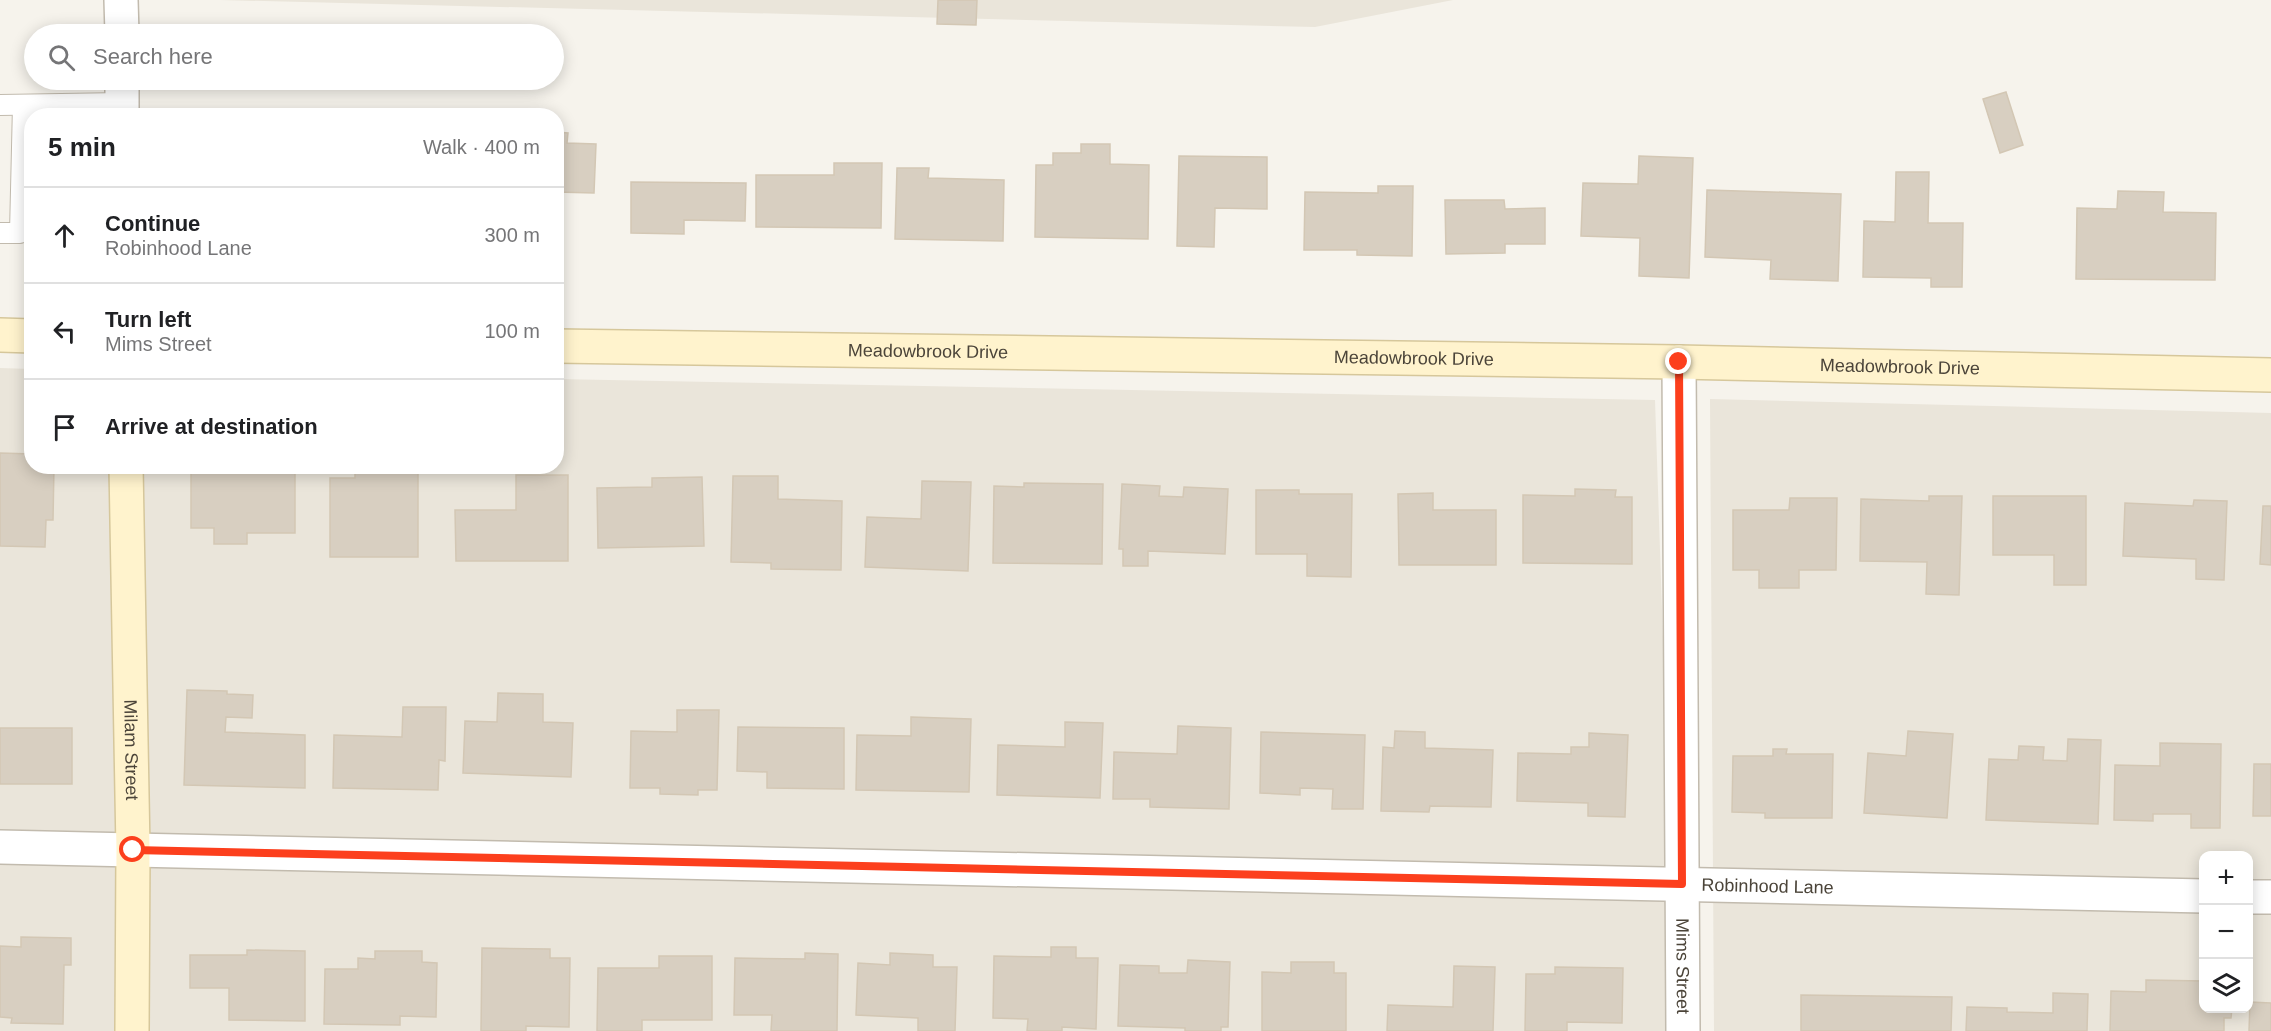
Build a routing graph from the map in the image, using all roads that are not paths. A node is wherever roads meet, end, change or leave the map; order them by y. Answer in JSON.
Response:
{"nodes":[{"id":1,"x":122,"y":0,"type":"edge"},
{"id":2,"x":122,"y":24,"type":"edge"},
{"id":3,"x":122,"y":99,"type":"edge"},
{"id":4,"x":0,"y":105,"type":"edge"},
{"id":5,"x":23,"y":105,"type":"junction"},
{"id":6,"x":0,"y":233,"type":"edge"},
{"id":7,"x":0,"y":335,"type":"edge"},
{"id":8,"x":24,"y":336,"type":"edge"},
{"id":9,"x":564,"y":346,"type":"edge"},
{"id":10,"x":1679,"y":362,"type":"junction"},
{"id":11,"x":2271,"y":375,"type":"edge"},
{"id":12,"x":126,"y":474,"type":"edge"},
{"id":13,"x":0,"y":847,"type":"edge"},
{"id":14,"x":133,"y":850,"type":"junction"},
{"id":15,"x":1682,"y":884,"type":"junction"},
{"id":16,"x":2199,"y":896,"type":"edge"},
{"id":17,"x":2253,"y":897,"type":"edge"},
{"id":18,"x":2271,"y":897,"type":"edge"},
{"id":19,"x":132,"y":1031,"type":"edge"},
{"id":20,"x":1683,"y":1031,"type":"edge"}],
"edges":[{"from":1,"to":2,"type":"street"},
{"from":3,"to":5,"type":"lane"},
{"from":4,"to":5,"type":"lane"},
{"from":5,"to":6,"type":"lane"},
{"from":7,"to":8,"type":"main road"},
{"from":9,"to":10,"type":"main road","name":"Meadowbrook Drive"},
{"from":10,"to":11,"type":"main road","name":"Meadowbrook Drive"},
{"from":10,"to":15,"type":"street","name":"Mims Street"},
{"from":12,"to":14,"type":"main road","name":"Milam Street"},
{"from":13,"to":14,"type":"street","name":"Robinhood Lane"},
{"from":14,"to":15,"type":"street","name":"Robinhood Lane"},
{"from":14,"to":19,"type":"main road","name":"Milam Street"},
{"from":15,"to":16,"type":"street","name":"Robinhood Lane"},
{"from":15,"to":20,"type":"street","name":"Mims Street"},
{"from":17,"to":18,"type":"street"}]}
